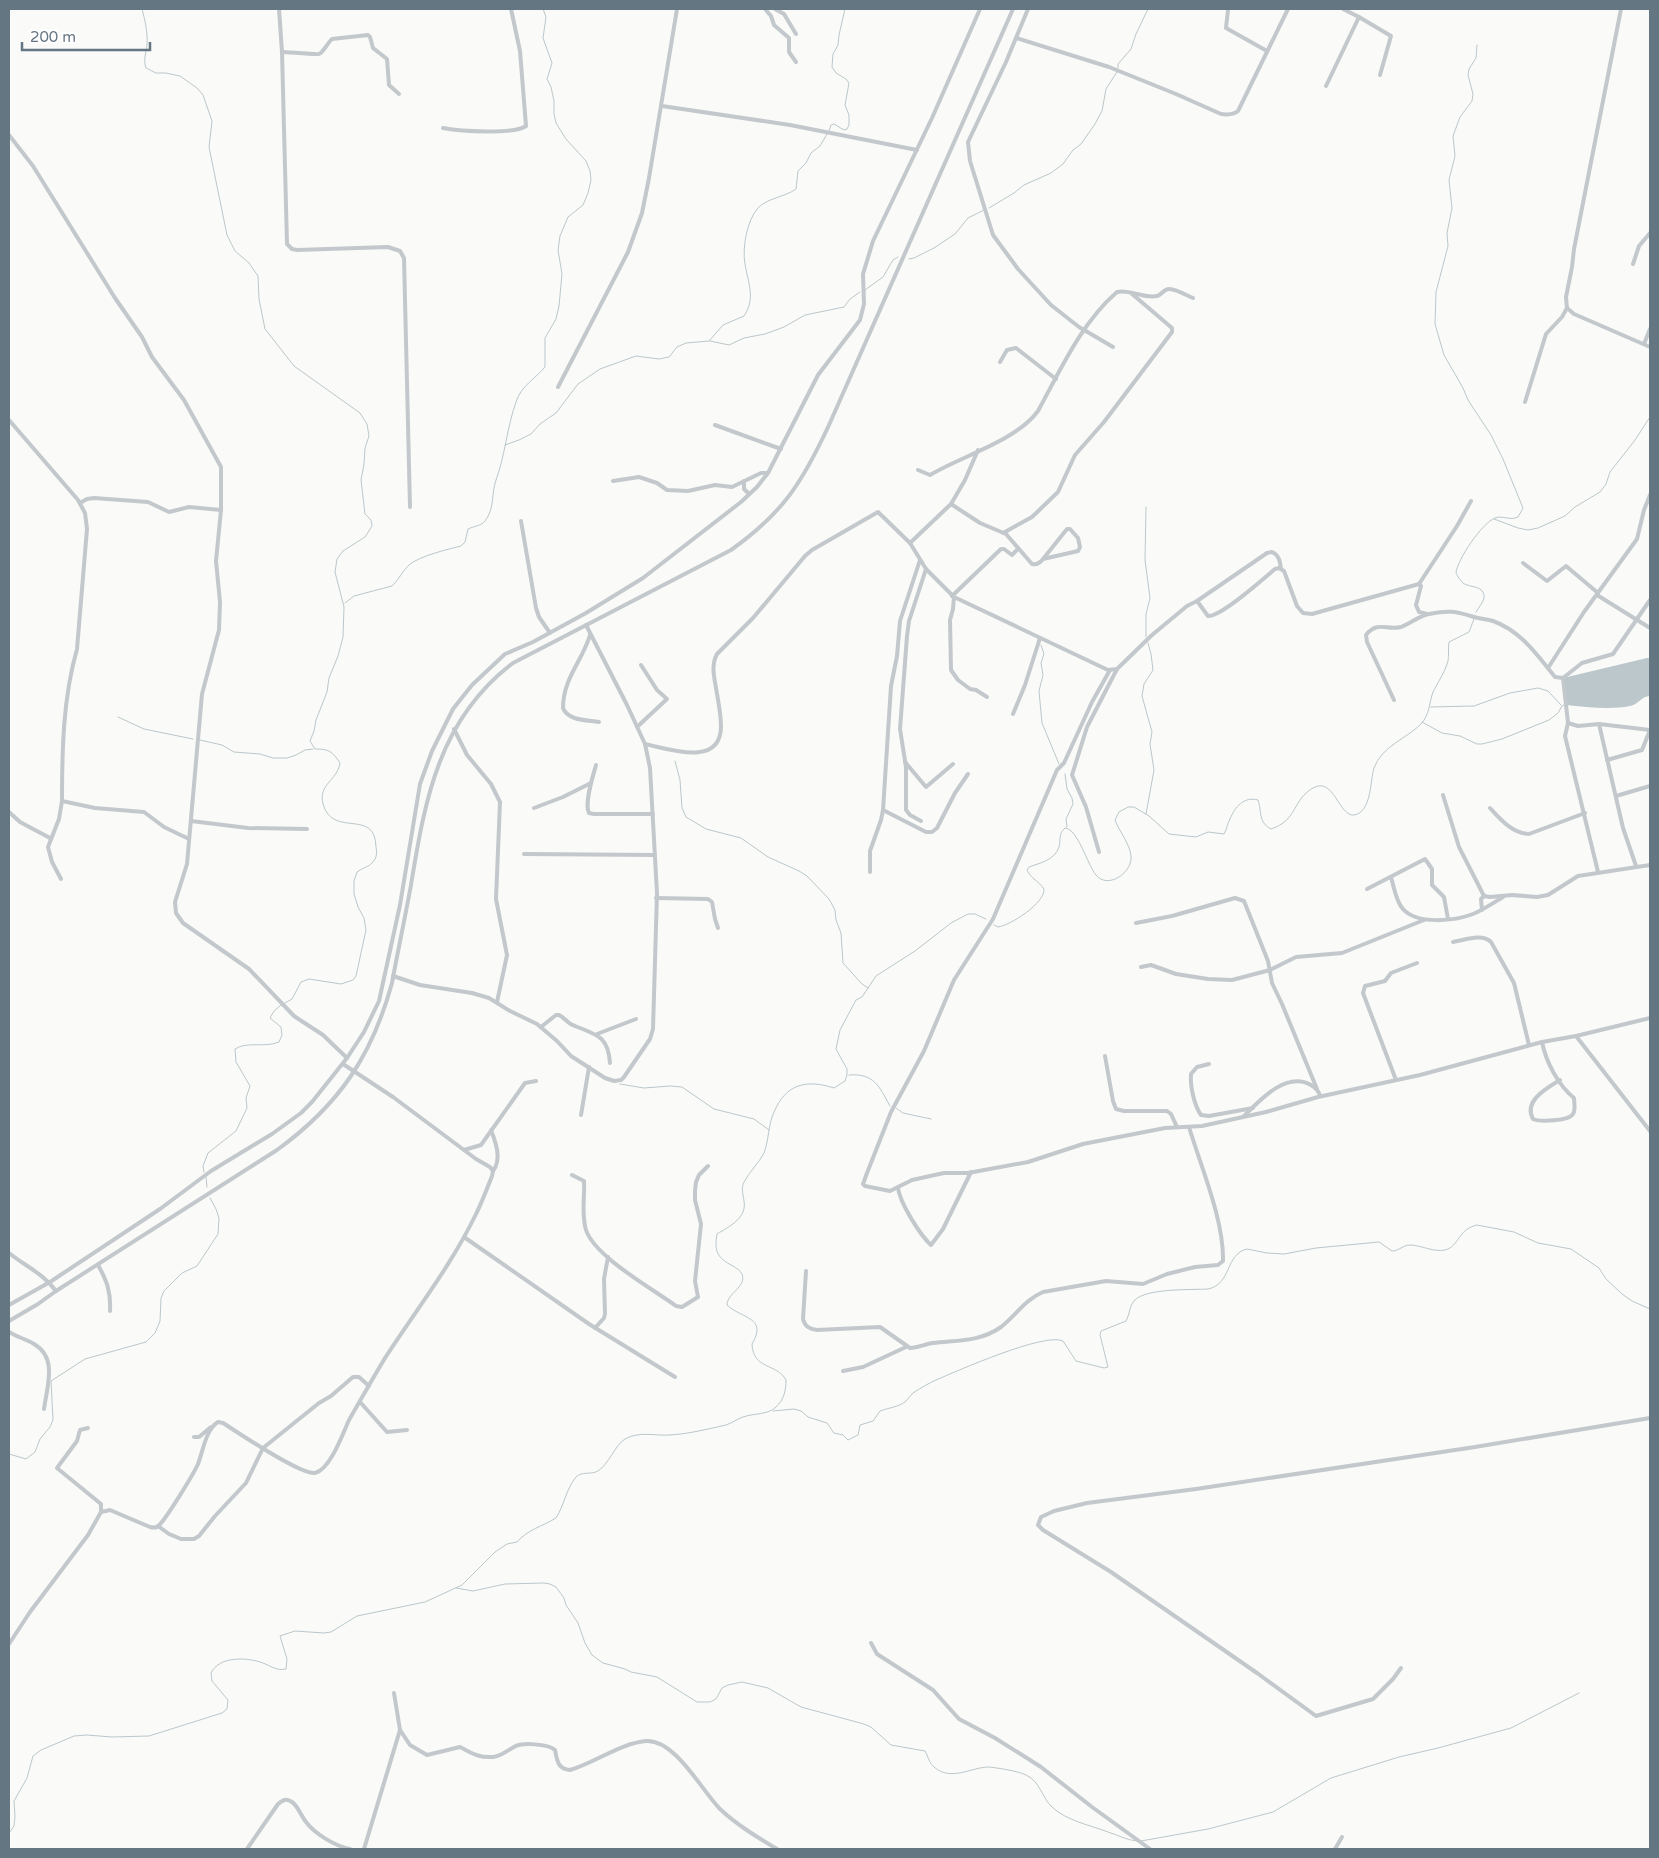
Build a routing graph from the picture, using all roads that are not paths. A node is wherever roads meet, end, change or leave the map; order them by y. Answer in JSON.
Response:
{"nodes":[{"id":1,"x":279,"y":9,"type":"edge"},
{"id":2,"x":511,"y":9,"type":"edge"},
{"id":3,"x":677,"y":9,"type":"edge"},
{"id":4,"x":765,"y":9,"type":"edge"},
{"id":5,"x":775,"y":9,"type":"edge"},
{"id":6,"x":980,"y":9,"type":"edge"},
{"id":7,"x":1013,"y":9,"type":"edge"},
{"id":8,"x":1028,"y":9,"type":"edge"},
{"id":9,"x":1288,"y":9,"type":"edge"},
{"id":10,"x":1343,"y":9,"type":"edge"},
{"id":11,"x":1621,"y":9,"type":"edge"},
{"id":12,"x":1228,"y":10,"type":"dead end"},
{"id":13,"x":1359,"y":17,"type":"junction"},
{"id":14,"x":796,"y":34,"type":"dead end"},
{"id":15,"x":1016,"y":38,"type":"junction"},
{"id":16,"x":282,"y":52,"type":"junction"},
{"id":17,"x":1267,"y":52,"type":"junction"},
{"id":18,"x":796,"y":62,"type":"dead end"},
{"id":19,"x":1380,"y":76,"type":"dead end"},
{"id":20,"x":1326,"y":86,"type":"dead end"},
{"id":21,"x":399,"y":94,"type":"dead end"},
{"id":22,"x":662,"y":106,"type":"junction"},
{"id":23,"x":443,"y":128,"type":"dead end"},
{"id":24,"x":9,"y":135,"type":"edge"},
{"id":25,"x":14,"y":143,"type":"junction"},
{"id":26,"x":9,"y":147,"type":"edge"},
{"id":27,"x":917,"y":150,"type":"junction"},
{"id":28,"x":1650,"y":234,"type":"edge"},
{"id":29,"x":1633,"y":264,"type":"dead end"},
{"id":30,"x":1129,"y":292,"type":"junction"},
{"id":31,"x":1193,"y":298,"type":"dead end"},
{"id":32,"x":1567,"y":308,"type":"junction"},
{"id":33,"x":1650,"y":329,"type":"edge"},
{"id":34,"x":1084,"y":330,"type":"junction"},
{"id":35,"x":1644,"y":344,"type":"junction"},
{"id":36,"x":1113,"y":347,"type":"dead end"},
{"id":37,"x":1650,"y":347,"type":"edge"},
{"id":38,"x":1000,"y":362,"type":"dead end"},
{"id":39,"x":1056,"y":379,"type":"junction"},
{"id":40,"x":558,"y":387,"type":"dead end"},
{"id":41,"x":1525,"y":402,"type":"dead end"},
{"id":42,"x":9,"y":420,"type":"edge"},
{"id":43,"x":716,"y":425,"type":"dead end"},
{"id":44,"x":781,"y":449,"type":"junction"},
{"id":45,"x":978,"y":450,"type":"junction"},
{"id":46,"x":918,"y":470,"type":"dead end"},
{"id":47,"x":768,"y":473,"type":"junction"},
{"id":48,"x":744,"y":481,"type":"junction"},
{"id":49,"x":613,"y":482,"type":"dead end"},
{"id":50,"x":749,"y":494,"type":"junction"},
{"id":51,"x":1650,"y":495,"type":"edge"},
{"id":52,"x":1471,"y":501,"type":"dead end"},
{"id":53,"x":80,"y":503,"type":"junction"},
{"id":54,"x":951,"y":504,"type":"junction"},
{"id":55,"x":410,"y":507,"type":"dead end"},
{"id":56,"x":221,"y":510,"type":"junction"},
{"id":57,"x":521,"y":521,"type":"dead end"},
{"id":58,"x":1003,"y":533,"type":"junction"},
{"id":59,"x":910,"y":543,"type":"junction"},
{"id":60,"x":1018,"y":549,"type":"junction"},
{"id":61,"x":1043,"y":559,"type":"junction"},
{"id":62,"x":920,"y":560,"type":"junction"},
{"id":63,"x":1523,"y":564,"type":"dead end"},
{"id":64,"x":926,"y":569,"type":"junction"},
{"id":65,"x":1282,"y":569,"type":"junction"},
{"id":66,"x":1419,"y":584,"type":"junction"},
{"id":67,"x":1597,"y":594,"type":"junction"},
{"id":68,"x":953,"y":597,"type":"junction"},
{"id":69,"x":1650,"y":600,"type":"edge"},
{"id":70,"x":1197,"y":602,"type":"junction"},
{"id":71,"x":1427,"y":614,"type":"junction"},
{"id":72,"x":1636,"y":620,"type":"junction"},
{"id":73,"x":586,"y":625,"type":"junction"},
{"id":74,"x":1650,"y":628,"type":"edge"},
{"id":75,"x":550,"y":633,"type":"junction"},
{"id":76,"x":590,"y":635,"type":"junction"},
{"id":77,"x":1040,"y":638,"type":"junction"},
{"id":78,"x":640,"y":665,"type":"dead end"},
{"id":79,"x":1548,"y":668,"type":"junction"},
{"id":80,"x":1110,"y":670,"type":"junction"},
{"id":81,"x":1117,"y":670,"type":"junction"},
{"id":82,"x":1563,"y":678,"type":"junction"},
{"id":83,"x":987,"y":697,"type":"dead end"},
{"id":84,"x":1394,"y":700,"type":"dead end"},
{"id":85,"x":1013,"y":714,"type":"dead end"},
{"id":86,"x":599,"y":722,"type":"dead end"},
{"id":87,"x":1568,"y":723,"type":"junction"},
{"id":88,"x":1598,"y":724,"type":"junction"},
{"id":89,"x":637,"y":727,"type":"junction"},
{"id":90,"x":454,"y":729,"type":"junction"},
{"id":91,"x":1650,"y":730,"type":"edge"},
{"id":92,"x":645,"y":744,"type":"junction"},
{"id":93,"x":1607,"y":760,"type":"junction"},
{"id":94,"x":905,"y":762,"type":"junction"},
{"id":95,"x":953,"y":764,"type":"dead end"},
{"id":96,"x":596,"y":765,"type":"dead end"},
{"id":97,"x":968,"y":774,"type":"dead end"},
{"id":98,"x":592,"y":782,"type":"junction"},
{"id":99,"x":1650,"y":786,"type":"edge"},
{"id":100,"x":1443,"y":795,"type":"dead end"},
{"id":101,"x":1616,"y":796,"type":"junction"},
{"id":102,"x":62,"y":801,"type":"junction"},
{"id":103,"x":534,"y":808,"type":"dead end"},
{"id":104,"x":1490,"y":808,"type":"dead end"},
{"id":105,"x":883,"y":810,"type":"junction"},
{"id":106,"x":9,"y":812,"type":"edge"},
{"id":107,"x":1585,"y":813,"type":"junction"},
{"id":108,"x":653,"y":814,"type":"junction"},
{"id":109,"x":191,"y":821,"type":"junction"},
{"id":110,"x":921,"y":821,"type":"dead end"},
{"id":111,"x":307,"y":830,"type":"dead end"},
{"id":112,"x":50,"y":838,"type":"junction"},
{"id":113,"x":189,"y":839,"type":"junction"},
{"id":114,"x":1099,"y":852,"type":"dead end"},
{"id":115,"x":524,"y":854,"type":"dead end"},
{"id":116,"x":655,"y":855,"type":"junction"},
{"id":117,"x":1650,"y":865,"type":"edge"},
{"id":118,"x":1636,"y":866,"type":"junction"},
{"id":119,"x":870,"y":872,"type":"dead end"},
{"id":120,"x":1598,"y":872,"type":"junction"},
{"id":121,"x":1391,"y":877,"type":"junction"},
{"id":122,"x":61,"y":879,"type":"dead end"},
{"id":123,"x":1367,"y":889,"type":"dead end"},
{"id":124,"x":1484,"y":896,"type":"junction"},
{"id":125,"x":1506,"y":896,"type":"junction"},
{"id":126,"x":656,"y":898,"type":"junction"},
{"id":127,"x":1482,"y":910,"type":"junction"},
{"id":128,"x":1448,"y":919,"type":"junction"},
{"id":129,"x":1424,"y":920,"type":"junction"},
{"id":130,"x":1136,"y":923,"type":"dead end"},
{"id":131,"x":718,"y":928,"type":"dead end"},
{"id":132,"x":1453,"y":942,"type":"dead end"},
{"id":133,"x":1417,"y":964,"type":"dead end"},
{"id":134,"x":1141,"y":967,"type":"dead end"},
{"id":135,"x":1270,"y":970,"type":"junction"},
{"id":136,"x":394,"y":976,"type":"junction"},
{"id":137,"x":497,"y":1002,"type":"junction"},
{"id":138,"x":1650,"y":1018,"type":"edge"},
{"id":139,"x":636,"y":1019,"type":"dead end"},
{"id":140,"x":541,"y":1027,"type":"junction"},
{"id":141,"x":597,"y":1034,"type":"junction"},
{"id":142,"x":1576,"y":1036,"type":"junction"},
{"id":143,"x":1542,"y":1042,"type":"junction"},
{"id":144,"x":1529,"y":1045,"type":"junction"},
{"id":145,"x":1105,"y":1056,"type":"dead end"},
{"id":146,"x":348,"y":1058,"type":"junction"},
{"id":147,"x":610,"y":1063,"type":"dead end"},
{"id":148,"x":343,"y":1064,"type":"junction"},
{"id":149,"x":1209,"y":1064,"type":"dead end"},
{"id":150,"x":589,"y":1067,"type":"junction"},
{"id":151,"x":354,"y":1073,"type":"junction"},
{"id":152,"x":1396,"y":1080,"type":"junction"},
{"id":153,"x":1560,"y":1080,"type":"junction"},
{"id":154,"x":536,"y":1081,"type":"dead end"},
{"id":155,"x":1317,"y":1089,"type":"junction"},
{"id":156,"x":1318,"y":1097,"type":"junction"},
{"id":157,"x":1253,"y":1108,"type":"junction"},
{"id":158,"x":581,"y":1115,"type":"dead end"},
{"id":159,"x":1244,"y":1117,"type":"junction"},
{"id":160,"x":1177,"y":1126,"type":"junction"},
{"id":161,"x":1189,"y":1127,"type":"junction"},
{"id":162,"x":491,"y":1130,"type":"junction"},
{"id":163,"x":1650,"y":1131,"type":"edge"},
{"id":164,"x":464,"y":1150,"type":"junction"},
{"id":165,"x":708,"y":1166,"type":"dead end"},
{"id":166,"x":493,"y":1171,"type":"junction"},
{"id":167,"x":971,"y":1172,"type":"junction"},
{"id":168,"x":572,"y":1175,"type":"dead end"},
{"id":169,"x":898,"y":1188,"type":"junction"},
{"id":170,"x":464,"y":1237,"type":"junction"},
{"id":171,"x":9,"y":1252,"type":"edge"},
{"id":172,"x":608,"y":1257,"type":"junction"},
{"id":173,"x":98,"y":1265,"type":"junction"},
{"id":174,"x":806,"y":1271,"type":"dead end"},
{"id":175,"x":50,"y":1282,"type":"junction"},
{"id":176,"x":56,"y":1291,"type":"junction"},
{"id":177,"x":9,"y":1305,"type":"edge"},
{"id":178,"x":110,"y":1311,"type":"dead end"},
{"id":179,"x":9,"y":1321,"type":"edge"},
{"id":180,"x":595,"y":1328,"type":"junction"},
{"id":181,"x":9,"y":1332,"type":"edge"},
{"id":182,"x":906,"y":1346,"type":"junction"},
{"id":183,"x":844,"y":1372,"type":"dead end"},
{"id":184,"x":676,"y":1377,"type":"dead end"},
{"id":185,"x":369,"y":1386,"type":"junction"},
{"id":186,"x":360,"y":1402,"type":"junction"},
{"id":187,"x":44,"y":1408,"type":"dead end"},
{"id":188,"x":1650,"y":1418,"type":"edge"},
{"id":189,"x":212,"y":1426,"type":"junction"},
{"id":190,"x":88,"y":1428,"type":"dead end"},
{"id":191,"x":407,"y":1430,"type":"dead end"},
{"id":192,"x":194,"y":1437,"type":"dead end"},
{"id":193,"x":263,"y":1448,"type":"junction"},
{"id":194,"x":101,"y":1512,"type":"junction"},
{"id":195,"x":158,"y":1526,"type":"junction"},
{"id":196,"x":870,"y":1643,"type":"dead end"},
{"id":197,"x":9,"y":1644,"type":"edge"},
{"id":198,"x":1401,"y":1668,"type":"dead end"},
{"id":199,"x":394,"y":1693,"type":"dead end"},
{"id":200,"x":400,"y":1730,"type":"junction"},
{"id":201,"x":1342,"y":1837,"type":"dead end"},
{"id":202,"x":247,"y":1849,"type":"edge"},
{"id":203,"x":350,"y":1849,"type":"edge"},
{"id":204,"x":364,"y":1849,"type":"edge"},
{"id":205,"x":777,"y":1849,"type":"edge"},
{"id":206,"x":1150,"y":1849,"type":"edge"},
{"id":207,"x":1335,"y":1849,"type":"edge"}],
"edges":[{"from":1,"to":16,"type":"street"},
{"from":2,"to":23,"type":"street"},
{"from":3,"to":22,"type":"street"},
{"from":4,"to":18,"type":"street"},
{"from":5,"to":14,"type":"street"},
{"from":6,"to":27,"type":"street"},
{"from":7,"to":73,"type":"street"},
{"from":8,"to":15,"type":"street"},
{"from":9,"to":17,"type":"street"},
{"from":10,"to":13,"type":"street"},
{"from":11,"to":32,"type":"street"},
{"from":12,"to":17,"type":"street"},
{"from":13,"to":19,"type":"street"},
{"from":13,"to":20,"type":"street"},
{"from":15,"to":17,"type":"street"},
{"from":15,"to":34,"type":"street"},
{"from":16,"to":21,"type":"street"},
{"from":16,"to":55,"type":"street"},
{"from":22,"to":27,"type":"street"},
{"from":22,"to":40,"type":"street"},
{"from":24,"to":25,"type":"street"},
{"from":25,"to":26,"type":"street"},
{"from":25,"to":56,"type":"street"},
{"from":27,"to":44,"type":"street"},
{"from":28,"to":29,"type":"street"},
{"from":30,"to":31,"type":"street"},
{"from":30,"to":34,"type":"street"},
{"from":30,"to":58,"type":"street"},
{"from":32,"to":35,"type":"street"},
{"from":32,"to":41,"type":"street"},
{"from":33,"to":35,"type":"street"},
{"from":34,"to":36,"type":"street"},
{"from":34,"to":39,"type":"street"},
{"from":35,"to":37,"type":"street"},
{"from":38,"to":39,"type":"street"},
{"from":39,"to":45,"type":"street"},
{"from":42,"to":53,"type":"street"},
{"from":43,"to":44,"type":"street"},
{"from":44,"to":47,"type":"street"},
{"from":45,"to":46,"type":"street"},
{"from":45,"to":54,"type":"street"},
{"from":47,"to":48,"type":"street"},
{"from":47,"to":50,"type":"street"},
{"from":48,"to":49,"type":"street"},
{"from":48,"to":50,"type":"street"},
{"from":50,"to":75,"type":"street"},
{"from":51,"to":67,"type":"street"},
{"from":52,"to":66,"type":"street"},
{"from":53,"to":56,"type":"street"},
{"from":53,"to":102,"type":"street"},
{"from":54,"to":58,"type":"street"},
{"from":54,"to":59,"type":"street"},
{"from":56,"to":109,"type":"street"},
{"from":57,"to":75,"type":"street"},
{"from":58,"to":60,"type":"street"},
{"from":59,"to":62,"type":"street"},
{"from":59,"to":92,"type":"street"},
{"from":60,"to":61,"type":"street"},
{"from":60,"to":68,"type":"street"},
{"from":61,"to":61,"type":"street"},
{"from":62,"to":64,"type":"street"},
{"from":62,"to":105,"type":"street"},
{"from":63,"to":67,"type":"street"},
{"from":64,"to":68,"type":"street"},
{"from":64,"to":94,"type":"street"},
{"from":65,"to":66,"type":"street"},
{"from":65,"to":70,"type":"street"},
{"from":65,"to":70,"type":"street"},
{"from":66,"to":71,"type":"street"},
{"from":67,"to":72,"type":"street"},
{"from":67,"to":79,"type":"street"},
{"from":68,"to":77,"type":"street"},
{"from":68,"to":83,"type":"street"},
{"from":69,"to":72,"type":"street"},
{"from":70,"to":81,"type":"street"},
{"from":71,"to":79,"type":"street"},
{"from":71,"to":84,"type":"street"},
{"from":72,"to":74,"type":"street"},
{"from":72,"to":82,"type":"street"},
{"from":73,"to":76,"type":"street"},
{"from":73,"to":90,"type":"street"},
{"from":75,"to":146,"type":"street"},
{"from":76,"to":86,"type":"street"},
{"from":76,"to":89,"type":"street"},
{"from":77,"to":80,"type":"street"},
{"from":77,"to":85,"type":"street"},
{"from":78,"to":89,"type":"street"},
{"from":79,"to":82,"type":"street"},
{"from":80,"to":81,"type":"street"},
{"from":80,"to":169,"type":"street"},
{"from":81,"to":114,"type":"street"},
{"from":82,"to":87,"type":"street"},
{"from":87,"to":88,"type":"street"},
{"from":87,"to":107,"type":"street"},
{"from":88,"to":91,"type":"street"},
{"from":88,"to":93,"type":"street"},
{"from":89,"to":92,"type":"street"},
{"from":90,"to":136,"type":"street"},
{"from":90,"to":137,"type":"street"},
{"from":91,"to":93,"type":"street"},
{"from":92,"to":108,"type":"street"},
{"from":93,"to":101,"type":"street"},
{"from":94,"to":95,"type":"street"},
{"from":94,"to":110,"type":"street"},
{"from":96,"to":98,"type":"street"},
{"from":97,"to":105,"type":"street"},
{"from":98,"to":103,"type":"street"},
{"from":98,"to":108,"type":"street"},
{"from":99,"to":101,"type":"street"},
{"from":100,"to":124,"type":"street"},
{"from":101,"to":118,"type":"street"},
{"from":102,"to":112,"type":"street"},
{"from":102,"to":113,"type":"street"},
{"from":104,"to":107,"type":"street"},
{"from":105,"to":119,"type":"street"},
{"from":106,"to":112,"type":"street"},
{"from":107,"to":120,"type":"street"},
{"from":108,"to":116,"type":"street"},
{"from":109,"to":111,"type":"street"},
{"from":109,"to":113,"type":"street"},
{"from":112,"to":122,"type":"street"},
{"from":113,"to":146,"type":"street"},
{"from":115,"to":116,"type":"street"},
{"from":116,"to":126,"type":"street"},
{"from":117,"to":118,"type":"street"},
{"from":118,"to":120,"type":"street"},
{"from":120,"to":125,"type":"street"},
{"from":121,"to":123,"type":"street"},
{"from":121,"to":128,"type":"street"},
{"from":121,"to":129,"type":"street"},
{"from":124,"to":125,"type":"street"},
{"from":124,"to":127,"type":"street"},
{"from":125,"to":127,"type":"street"},
{"from":126,"to":131,"type":"street"},
{"from":126,"to":150,"type":"street"},
{"from":127,"to":128,"type":"street"},
{"from":128,"to":129,"type":"street"},
{"from":129,"to":135,"type":"street"},
{"from":130,"to":135,"type":"street"},
{"from":132,"to":144,"type":"street"},
{"from":133,"to":152,"type":"street"},
{"from":134,"to":135,"type":"street"},
{"from":135,"to":155,"type":"street"},
{"from":136,"to":137,"type":"street"},
{"from":136,"to":151,"type":"street"},
{"from":137,"to":140,"type":"street"},
{"from":138,"to":142,"type":"street"},
{"from":139,"to":141,"type":"street"},
{"from":140,"to":141,"type":"street"},
{"from":140,"to":150,"type":"street"},
{"from":141,"to":147,"type":"street"},
{"from":142,"to":143,"type":"street"},
{"from":142,"to":163,"type":"street"},
{"from":143,"to":144,"type":"street"},
{"from":143,"to":153,"type":"street"},
{"from":144,"to":152,"type":"street"},
{"from":145,"to":160,"type":"street"},
{"from":146,"to":148,"type":"street"},
{"from":148,"to":151,"type":"street"},
{"from":148,"to":175,"type":"street"},
{"from":149,"to":157,"type":"street"},
{"from":150,"to":158,"type":"street"},
{"from":151,"to":164,"type":"street"},
{"from":151,"to":173,"type":"street"},
{"from":152,"to":156,"type":"street"},
{"from":153,"to":153,"type":"street"},
{"from":154,"to":162,"type":"street"},
{"from":155,"to":156,"type":"street"},
{"from":155,"to":157,"type":"street"},
{"from":156,"to":159,"type":"street"},
{"from":157,"to":159,"type":"street"},
{"from":159,"to":161,"type":"street"},
{"from":160,"to":161,"type":"street"},
{"from":160,"to":167,"type":"street"},
{"from":161,"to":182,"type":"street"},
{"from":162,"to":164,"type":"street"},
{"from":162,"to":166,"type":"street"},
{"from":164,"to":166,"type":"street"},
{"from":165,"to":172,"type":"street"},
{"from":166,"to":170,"type":"street"},
{"from":167,"to":169,"type":"street"},
{"from":167,"to":169,"type":"street"},
{"from":168,"to":172,"type":"street"},
{"from":170,"to":180,"type":"street"},
{"from":170,"to":185,"type":"street"},
{"from":171,"to":175,"type":"street"},
{"from":172,"to":180,"type":"street"},
{"from":173,"to":176,"type":"street"},
{"from":173,"to":178,"type":"street"},
{"from":174,"to":182,"type":"street"},
{"from":175,"to":176,"type":"street"},
{"from":175,"to":177,"type":"street"},
{"from":176,"to":179,"type":"street"},
{"from":180,"to":184,"type":"street"},
{"from":181,"to":187,"type":"street"},
{"from":182,"to":183,"type":"street"},
{"from":185,"to":186,"type":"street"},
{"from":185,"to":193,"type":"street"},
{"from":186,"to":191,"type":"street"},
{"from":186,"to":193,"type":"street"},
{"from":188,"to":198,"type":"street"},
{"from":189,"to":192,"type":"street"},
{"from":189,"to":193,"type":"street"},
{"from":189,"to":195,"type":"street"},
{"from":190,"to":194,"type":"street"},
{"from":193,"to":195,"type":"street"},
{"from":194,"to":195,"type":"street"},
{"from":194,"to":197,"type":"street"},
{"from":196,"to":206,"type":"street"},
{"from":199,"to":200,"type":"street"},
{"from":200,"to":204,"type":"street"},
{"from":200,"to":205,"type":"street"},
{"from":201,"to":207,"type":"street"},
{"from":202,"to":203,"type":"street"}]}
